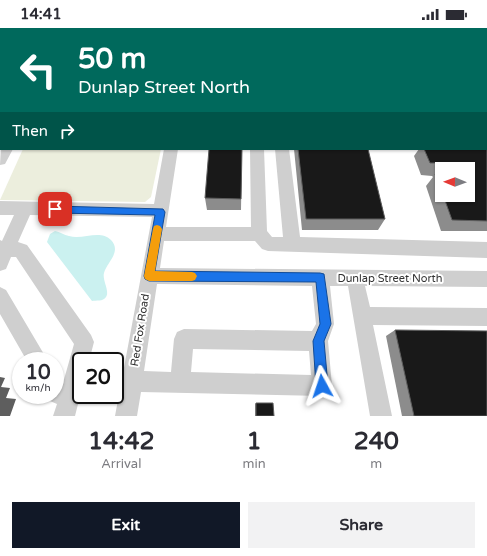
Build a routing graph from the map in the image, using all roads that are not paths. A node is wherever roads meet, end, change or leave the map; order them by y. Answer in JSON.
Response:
{"nodes":[{"id":1,"x":5,"y":150,"type":"edge"},
{"id":2,"x":171,"y":150,"type":"edge"},
{"id":3,"x":257,"y":150,"type":"edge"},
{"id":4,"x":282,"y":150,"type":"edge"},
{"id":5,"x":0,"y":160,"type":"edge"},
{"id":6,"x":0,"y":208,"type":"edge"},
{"id":7,"x":25,"y":209,"type":"junction"},
{"id":8,"x":160,"y":212,"type":"junction"},
{"id":9,"x":156,"y":234,"type":"junction"},
{"id":10,"x":259,"y":234,"type":"junction"},
{"id":11,"x":292,"y":244,"type":"junction"},
{"id":12,"x":487,"y":250,"type":"edge"},
{"id":13,"x":2,"y":253,"type":"edge"},
{"id":14,"x":149,"y":276,"type":"junction"},
{"id":15,"x":320,"y":278,"type":"junction"},
{"id":16,"x":355,"y":278,"type":"junction"},
{"id":17,"x":487,"y":279,"type":"edge"},
{"id":18,"x":0,"y":296,"type":"edge"},
{"id":19,"x":363,"y":316,"type":"junction"},
{"id":20,"x":487,"y":317,"type":"edge"},
{"id":21,"x":318,"y":341,"type":"junction"},
{"id":22,"x":33,"y":352,"type":"edge"},
{"id":23,"x":132,"y":381,"type":"junction"},
{"id":24,"x":180,"y":383,"type":"junction"},
{"id":25,"x":64,"y":388,"type":"edge"},
{"id":26,"x":63,"y":404,"type":"edge"},
{"id":27,"x":64,"y":416,"type":"edge"},
{"id":28,"x":126,"y":416,"type":"edge"},
{"id":29,"x":381,"y":416,"type":"edge"}],
"edges":[{"from":1,"to":5,"type":"street"},
{"from":2,"to":8,"type":"street","name":"Red Fox Road"},
{"from":3,"to":10,"type":"street"},
{"from":4,"to":11,"type":"street"},
{"from":6,"to":7,"type":"street"},
{"from":7,"to":8,"type":"street"},
{"from":7,"to":13,"type":"street"},
{"from":8,"to":9,"type":"street","name":"Red Fox Road"},
{"from":9,"to":10,"type":"street"},
{"from":9,"to":14,"type":"street","name":"Red Fox Road"},
{"from":10,"to":11,"type":"street"},
{"from":11,"to":12,"type":"street"},
{"from":13,"to":25,"type":"street"},
{"from":14,"to":15,"type":"street","name":"Dunlap Street North"},
{"from":14,"to":23,"type":"street","name":"Red Fox Road"},
{"from":15,"to":16,"type":"street","name":"Dunlap Street North"},
{"from":15,"to":21,"type":"street"},
{"from":16,"to":17,"type":"street","name":"Dunlap Street North"},
{"from":16,"to":19,"type":"street"},
{"from":18,"to":22,"type":"street"},
{"from":19,"to":20,"type":"street"},
{"from":19,"to":29,"type":"street"},
{"from":21,"to":24,"type":"street"},
{"from":21,"to":24,"type":"street"},
{"from":23,"to":24,"type":"street"},
{"from":23,"to":28,"type":"street","name":"Red Fox Road"},
{"from":26,"to":27,"type":"street"}]}
